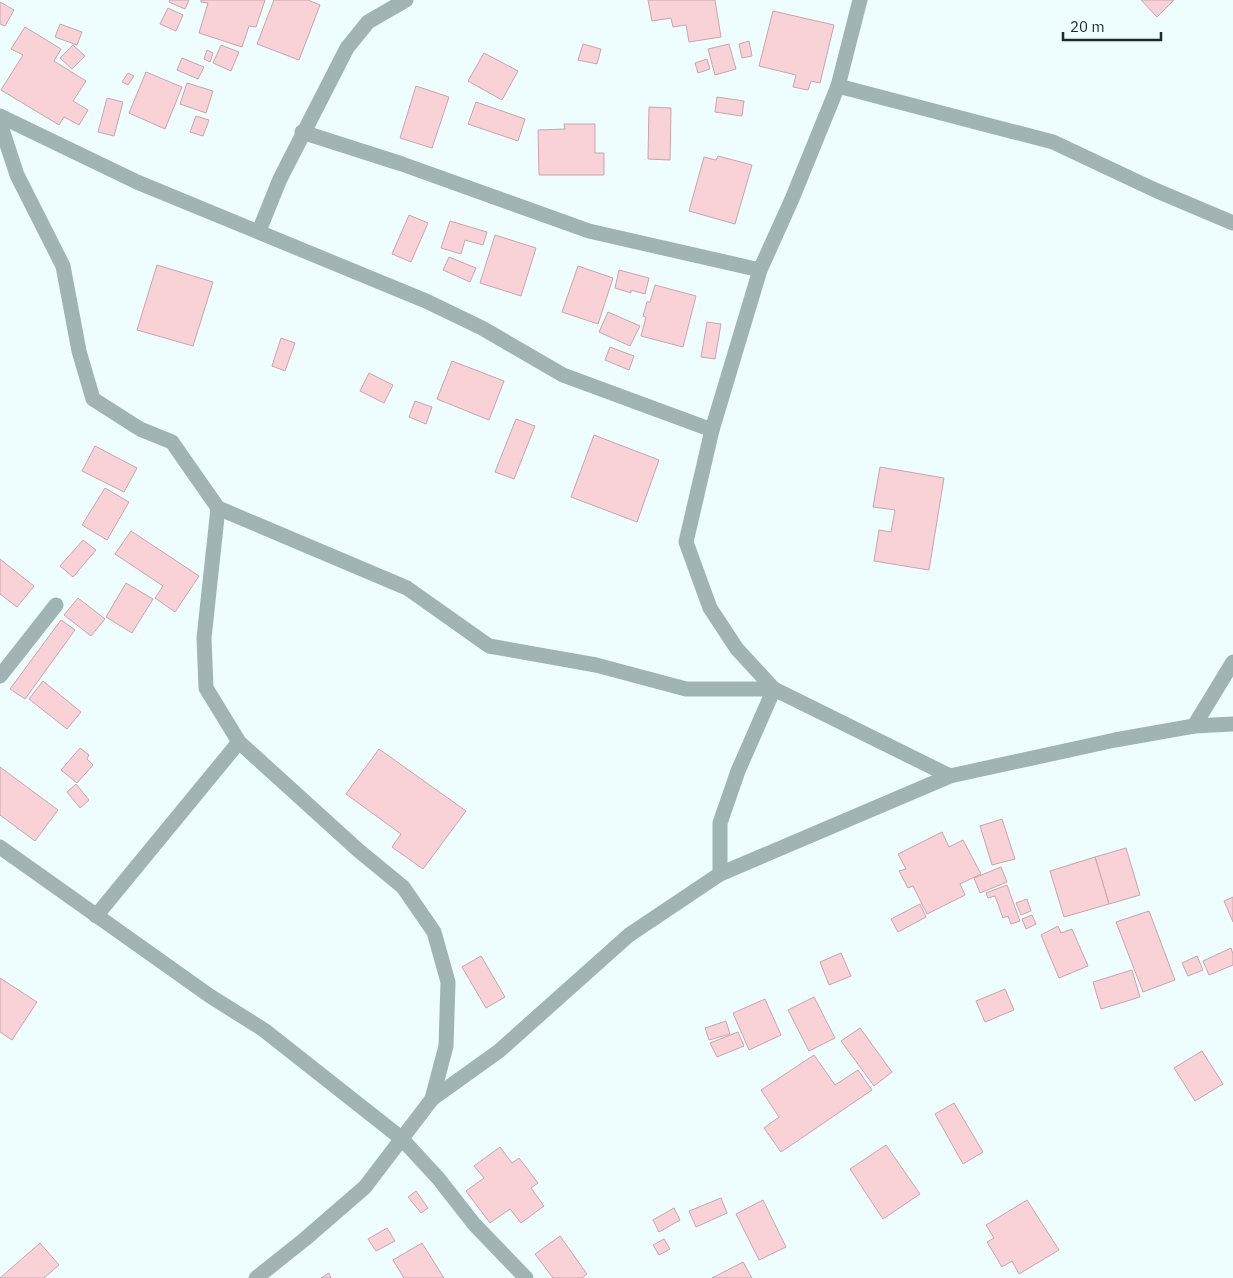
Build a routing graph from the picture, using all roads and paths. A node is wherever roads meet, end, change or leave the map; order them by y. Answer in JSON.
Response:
{"nodes":[{"id":1,"x":406,"y":0,"type":"edge"},
{"id":2,"x":860,"y":0,"type":"edge"},
{"id":3,"x":838,"y":86,"type":"junction"},
{"id":4,"x":0,"y":116,"type":"edge"},
{"id":5,"x":0,"y":123,"type":"edge"},
{"id":6,"x":302,"y":132,"type":"junction"},
{"id":7,"x":1233,"y":223,"type":"edge"},
{"id":8,"x":259,"y":231,"type":"junction"},
{"id":9,"x":760,"y":270,"type":"junction"},
{"id":10,"x":712,"y":430,"type":"junction"},
{"id":11,"x":218,"y":508,"type":"junction"},
{"id":12,"x":56,"y":604,"type":"dead end"},
{"id":13,"x":1233,"y":662,"type":"edge"},
{"id":14,"x":0,"y":676,"type":"edge"},
{"id":15,"x":774,"y":689,"type":"junction"},
{"id":16,"x":1233,"y":724,"type":"edge"},
{"id":17,"x":1194,"y":726,"type":"junction"},
{"id":18,"x":239,"y":742,"type":"junction"},
{"id":19,"x":950,"y":776,"type":"junction"},
{"id":20,"x":0,"y":847,"type":"edge"},
{"id":21,"x":720,"y":874,"type":"junction"},
{"id":22,"x":96,"y":916,"type":"junction"},
{"id":23,"x":432,"y":1099,"type":"junction"},
{"id":24,"x":402,"y":1138,"type":"junction"},
{"id":25,"x":256,"y":1278,"type":"edge"},
{"id":26,"x":526,"y":1278,"type":"edge"}],
"edges":[{"from":1,"to":6,"type":"street"},
{"from":2,"to":3,"type":"street"},
{"from":3,"to":7,"type":"street"},
{"from":3,"to":9,"type":"street"},
{"from":4,"to":8,"type":"street"},
{"from":5,"to":11,"type":"street"},
{"from":6,"to":8,"type":"street"},
{"from":6,"to":9,"type":"street"},
{"from":8,"to":10,"type":"street"},
{"from":9,"to":10,"type":"street"},
{"from":10,"to":15,"type":"street"},
{"from":11,"to":15,"type":"street"},
{"from":11,"to":18,"type":"street"},
{"from":12,"to":14,"type":"street"},
{"from":13,"to":17,"type":"street"},
{"from":15,"to":19,"type":"street"},
{"from":15,"to":21,"type":"street"},
{"from":16,"to":17,"type":"street"},
{"from":17,"to":19,"type":"street"},
{"from":18,"to":22,"type":"street"},
{"from":18,"to":23,"type":"street"},
{"from":19,"to":21,"type":"street"},
{"from":20,"to":22,"type":"street"},
{"from":21,"to":23,"type":"street"},
{"from":22,"to":24,"type":"street"},
{"from":23,"to":24,"type":"street"},
{"from":24,"to":25,"type":"street"},
{"from":24,"to":26,"type":"street"}]}
